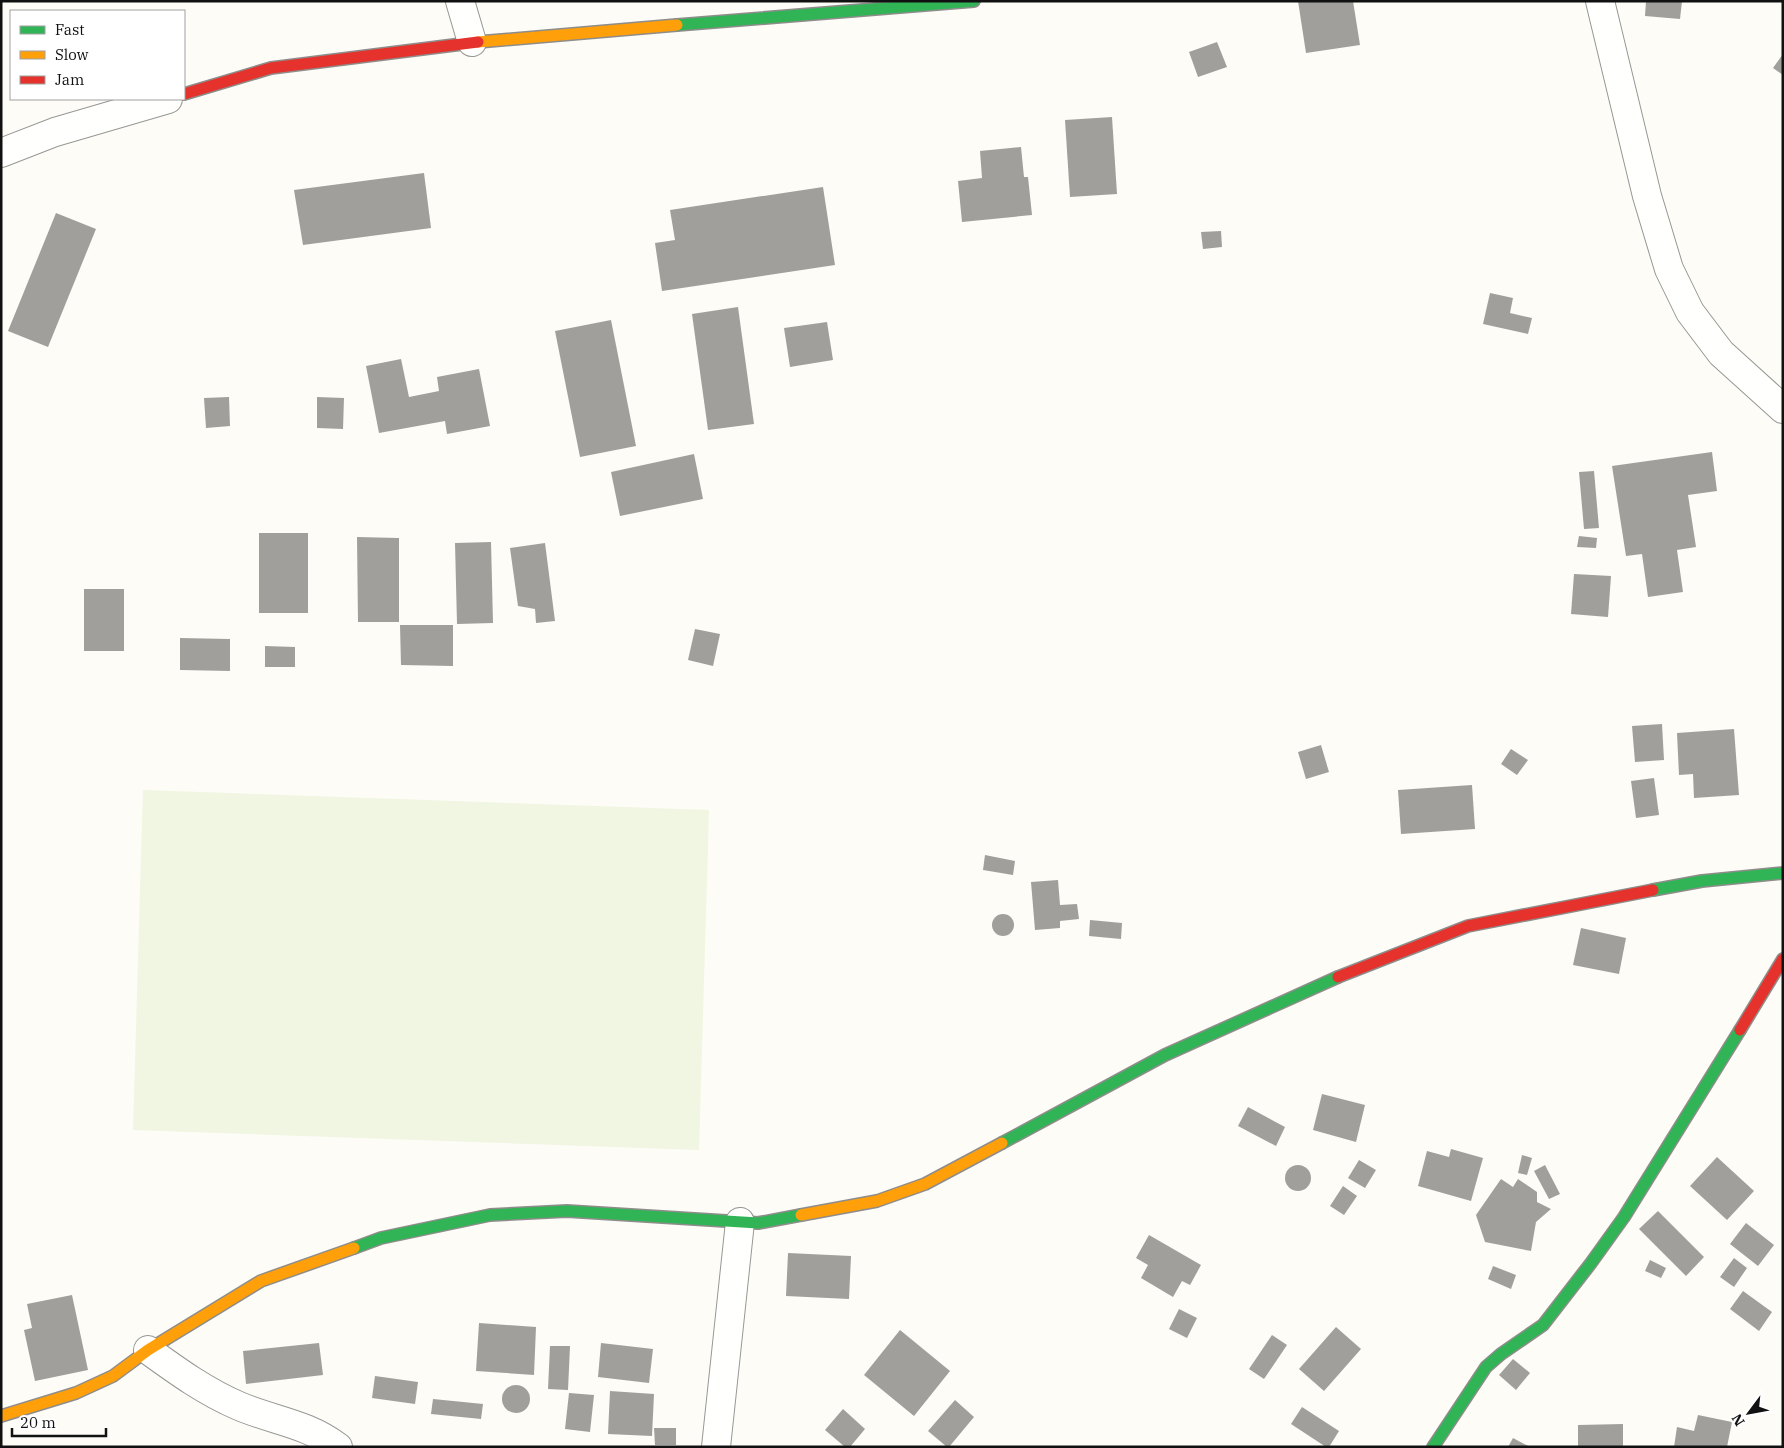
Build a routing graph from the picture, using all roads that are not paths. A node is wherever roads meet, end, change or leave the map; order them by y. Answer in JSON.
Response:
{"nodes":[{"id":1,"x":460,"y":1,"type":"edge"},
{"id":2,"x":974,"y":1,"type":"edge"},
{"id":3,"x":1600,"y":1,"type":"edge"},
{"id":4,"x":472,"y":42,"type":"junction"},
{"id":5,"x":185,"y":94,"type":"edge"},
{"id":6,"x":165,"y":100,"type":"edge"},
{"id":7,"x":1,"y":153,"type":"edge"},
{"id":8,"x":1783,"y":409,"type":"edge"},
{"id":9,"x":1783,"y":873,"type":"edge"},
{"id":10,"x":1783,"y":959,"type":"edge"},
{"id":11,"x":740,"y":1222,"type":"junction"},
{"id":12,"x":148,"y":1350,"type":"junction"},
{"id":13,"x":1,"y":1416,"type":"edge"},
{"id":14,"x":338,"y":1447,"type":"edge"},
{"id":15,"x":716,"y":1447,"type":"edge"},
{"id":16,"x":1433,"y":1447,"type":"edge"}],
"edges":[{"from":1,"to":4,"type":"street"},
{"from":2,"to":4,"type":"street"},
{"from":3,"to":8,"type":"street"},
{"from":4,"to":5,"type":"street"},
{"from":6,"to":7,"type":"street"},
{"from":9,"to":11,"type":"street"},
{"from":10,"to":16,"type":"street"},
{"from":11,"to":12,"type":"street"},
{"from":11,"to":15,"type":"street"},
{"from":12,"to":13,"type":"street"},
{"from":12,"to":14,"type":"street"}]}
